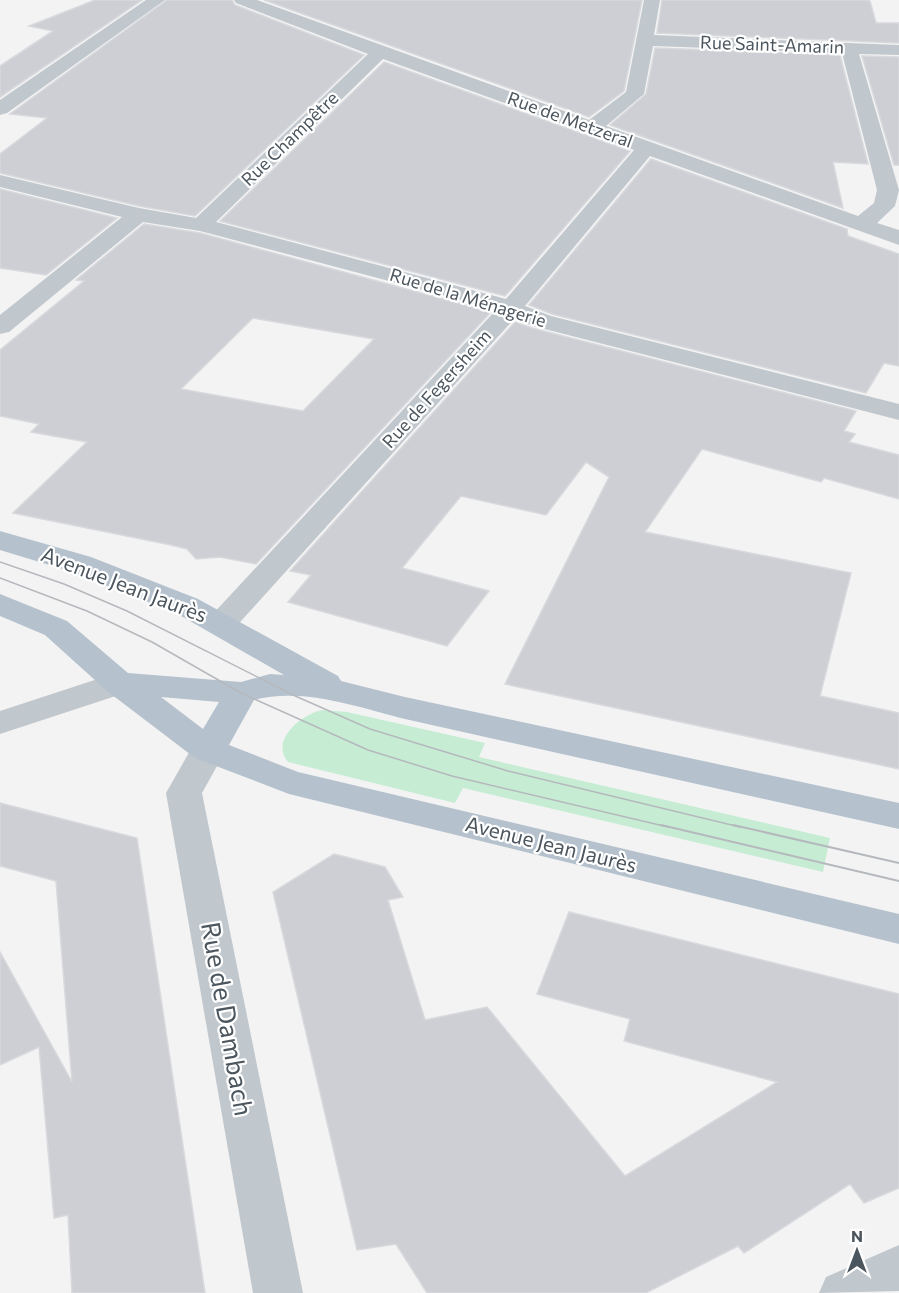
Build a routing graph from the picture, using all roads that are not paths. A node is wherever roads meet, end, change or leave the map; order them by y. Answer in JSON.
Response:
{"nodes":[{"id":1,"x":157,"y":0,"type":"edge"},
{"id":2,"x":242,"y":0,"type":"edge"},
{"id":3,"x":652,"y":0,"type":"edge"},
{"id":4,"x":644,"y":40,"type":"junction"},
{"id":5,"x":849,"y":48,"type":"junction"},
{"id":6,"x":899,"y":50,"type":"edge"},
{"id":7,"x":380,"y":52,"type":"junction"},
{"id":8,"x":0,"y":109,"type":"edge"},
{"id":9,"x":593,"y":127,"type":"junction"},
{"id":10,"x":646,"y":148,"type":"junction"},
{"id":11,"x":0,"y":181,"type":"edge"},
{"id":12,"x":139,"y":215,"type":"junction"},
{"id":13,"x":201,"y":225,"type":"junction"},
{"id":14,"x":861,"y":225,"type":"junction"},
{"id":15,"x":899,"y":238,"type":"edge"},
{"id":16,"x":510,"y":309,"type":"junction"},
{"id":17,"x":0,"y":327,"type":"edge"},
{"id":18,"x":899,"y":412,"type":"edge"},
{"id":19,"x":0,"y":540,"type":"edge"},
{"id":20,"x":0,"y":604,"type":"edge"},
{"id":21,"x":222,"y":624,"type":"junction"},
{"id":22,"x":119,"y":683,"type":"junction"},
{"id":23,"x":338,"y":691,"type":"junction"},
{"id":24,"x":241,"y":693,"type":"junction"},
{"id":25,"x":0,"y":723,"type":"edge"},
{"id":26,"x":208,"y":750,"type":"junction"},
{"id":27,"x":899,"y":816,"type":"edge"},
{"id":28,"x":899,"y":929,"type":"edge"},
{"id":29,"x":899,"y":1267,"type":"edge"},
{"id":30,"x":278,"y":1293,"type":"edge"},
{"id":31,"x":844,"y":1293,"type":"edge"}],
"edges":[{"from":1,"to":8,"type":"street"},
{"from":2,"to":7,"type":"street","name":"Rue de Metzeral"},
{"from":3,"to":4,"type":"street"},
{"from":4,"to":5,"type":"street","name":"Rue Saint-Amarin"},
{"from":4,"to":9,"type":"street"},
{"from":5,"to":6,"type":"street","name":"Rue Saint-Amarin"},
{"from":5,"to":14,"type":"street"},
{"from":7,"to":9,"type":"street","name":"Rue de Metzeral"},
{"from":7,"to":13,"type":"street","name":"Rue Champêtre"},
{"from":9,"to":10,"type":"street","name":"Rue de Metzeral"},
{"from":10,"to":14,"type":"street","name":"Rue de Metzeral"},
{"from":10,"to":16,"type":"street","name":"Rue de Fegersheim"},
{"from":11,"to":12,"type":"street","name":"Rue de la Ménagerie"},
{"from":12,"to":13,"type":"street","name":"Rue de la Ménagerie"},
{"from":12,"to":17,"type":"street"},
{"from":13,"to":16,"type":"street","name":"Rue de la Ménagerie"},
{"from":14,"to":15,"type":"street","name":"Rue de Metzeral"},
{"from":16,"to":18,"type":"street","name":"Rue de la Ménagerie"},
{"from":16,"to":21,"type":"street","name":"Rue de Fegersheim"},
{"from":19,"to":21,"type":"main road","name":"Avenue Jean Jaurès"},
{"from":20,"to":22,"type":"main road","name":"Avenue Jean Jaurès"},
{"from":21,"to":23,"type":"main road","name":"Avenue Jean Jaurès"},
{"from":22,"to":24,"type":"main road","name":"Avenue Jean Jaurès"},
{"from":22,"to":25,"type":"street"},
{"from":22,"to":26,"type":"main road","name":"Avenue Jean Jaurès"},
{"from":23,"to":24,"type":"main road","name":"Avenue Jean Jaurès"},
{"from":23,"to":27,"type":"main road","name":"Avenue Jean Jaurès"},
{"from":24,"to":26,"type":"main road"},
{"from":26,"to":28,"type":"main road","name":"Avenue Jean Jaurès"},
{"from":26,"to":30,"type":"street","name":"Rue de Dambach"},
{"from":29,"to":31,"type":"street"}]}
